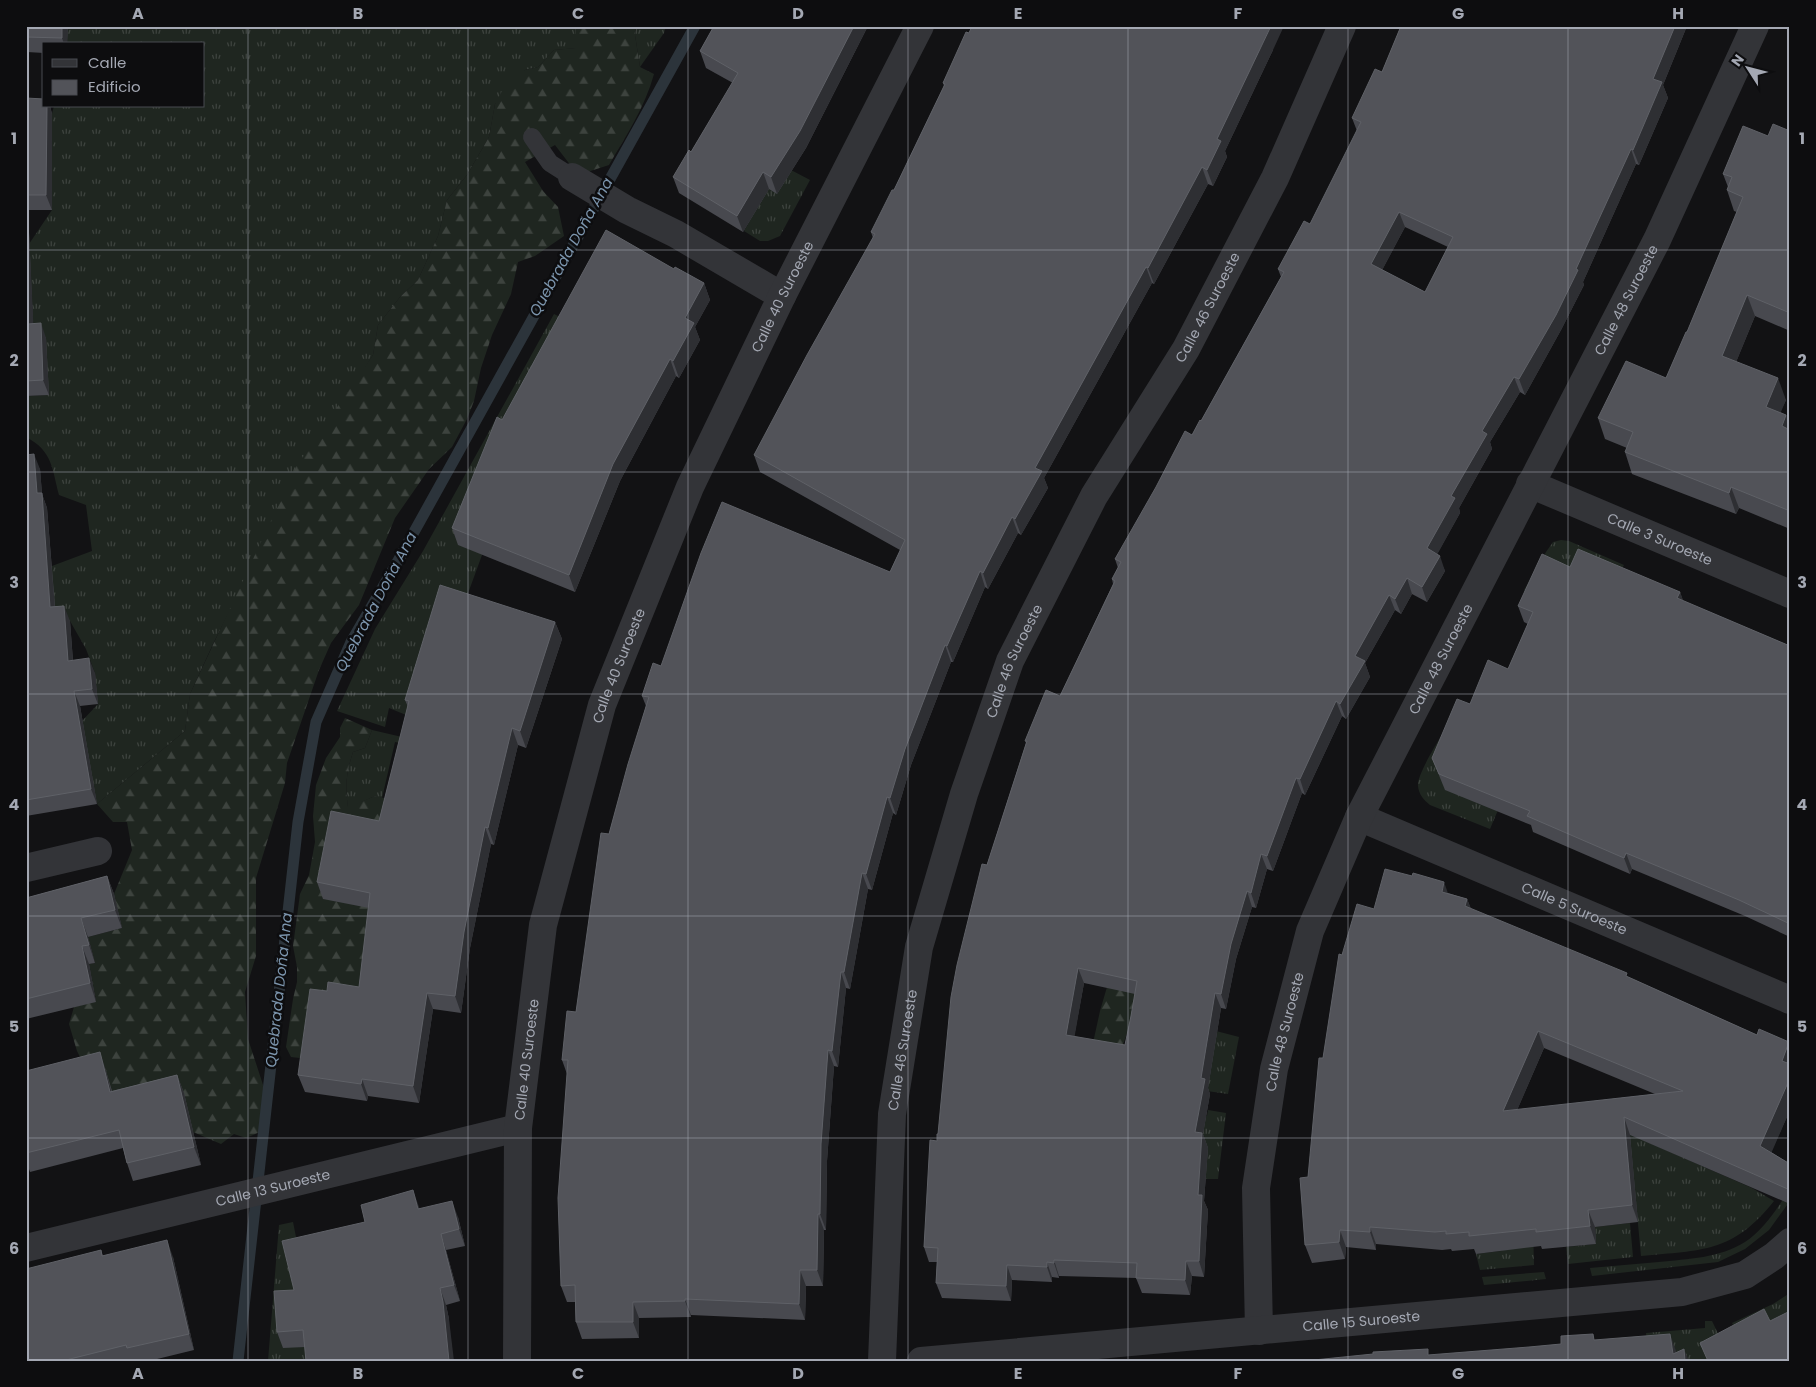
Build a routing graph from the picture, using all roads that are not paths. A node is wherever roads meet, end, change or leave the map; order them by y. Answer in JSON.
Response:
{"nodes":[{"id":1,"x":920,"y":26,"type":"edge"},
{"id":2,"x":1342,"y":26,"type":"edge"},
{"id":3,"x":1756,"y":26,"type":"edge"},
{"id":4,"x":532,"y":138,"type":"dead end"},
{"id":5,"x":572,"y":177,"type":"joint"},
{"id":6,"x":782,"y":296,"type":"junction"},
{"id":7,"x":1530,"y":484,"type":"junction"},
{"id":8,"x":1790,"y":594,"type":"edge"},
{"id":9,"x":1359,"y":816,"type":"junction"},
{"id":10,"x":98,"y":851,"type":"dead end"},
{"id":11,"x":26,"y":868,"type":"edge"},
{"id":12,"x":1790,"y":1000,"type":"edge"},
{"id":13,"x":518,"y":1128,"type":"junction"},
{"id":14,"x":1790,"y":1242,"type":"edge"},
{"id":15,"x":26,"y":1248,"type":"edge"},
{"id":16,"x":1259,"y":1331,"type":"junction"},
{"id":17,"x":517,"y":1361,"type":"edge"},
{"id":18,"x":882,"y":1361,"type":"edge"},
{"id":19,"x":921,"y":1361,"type":"edge"}],
"edges":[{"from":1,"to":6,"type":"street","name":"Calle 40 Suroeste"},
{"from":2,"to":18,"type":"street","name":"Calle 46 Suroeste"},
{"from":3,"to":7,"type":"street","name":"Calle 48 Suroeste"},
{"from":4,"to":5,"type":"lane"},
{"from":5,"to":6,"type":"street"},
{"from":6,"to":13,"type":"street","name":"Calle 40 Suroeste"},
{"from":7,"to":8,"type":"street","name":"Calle 3 Suroeste"},
{"from":7,"to":9,"type":"street","name":"Calle 48 Suroeste"},
{"from":9,"to":12,"type":"street","name":"Calle 5 Suroeste"},
{"from":9,"to":16,"type":"street","name":"Calle 48 Suroeste"},
{"from":10,"to":11,"type":"street"},
{"from":13,"to":15,"type":"street","name":"Calle 13 Suroeste"},
{"from":13,"to":17,"type":"street","name":"Calle 40 Suroeste"},
{"from":14,"to":16,"type":"street","name":"Calle 15 Suroeste"},
{"from":16,"to":19,"type":"street","name":"Calle 15 Suroeste"}]}
